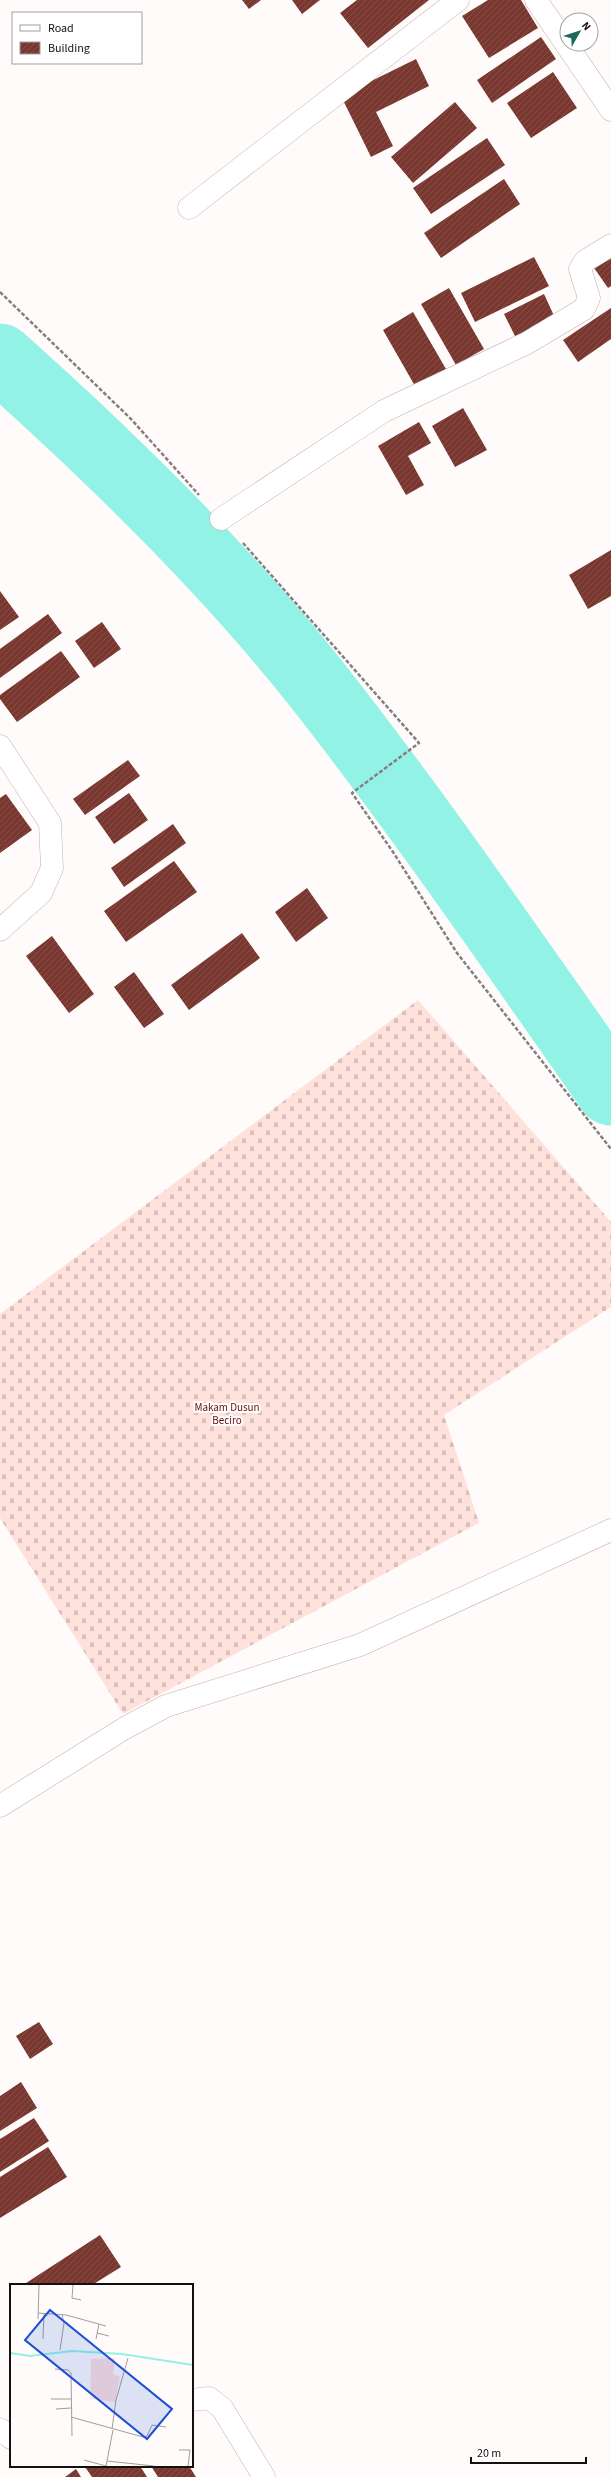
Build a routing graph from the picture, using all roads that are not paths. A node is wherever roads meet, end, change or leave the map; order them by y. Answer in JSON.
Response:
{"nodes":[{"id":1,"x":458,"y":0,"type":"edge"},
{"id":2,"x":536,"y":0,"type":"edge"},
{"id":3,"x":611,"y":110,"type":"edge"},
{"id":4,"x":189,"y":208,"type":"dead end"},
{"id":5,"x":611,"y":245,"type":"edge"},
{"id":6,"x":221,"y":519,"type":"dead end"},
{"id":7,"x":0,"y":746,"type":"edge"},
{"id":8,"x":0,"y":930,"type":"edge"},
{"id":9,"x":611,"y":1530,"type":"edge"},
{"id":10,"x":0,"y":1806,"type":"edge"},
{"id":11,"x":193,"y":2400,"type":"edge"},
{"id":12,"x":0,"y":2429,"type":"edge"},
{"id":13,"x":10,"y":2437,"type":"edge"},
{"id":14,"x":264,"y":2477,"type":"edge"}],
"edges":[{"from":1,"to":4,"type":"street"},
{"from":2,"to":3,"type":"street"},
{"from":5,"to":6,"type":"street"},
{"from":7,"to":8,"type":"street"},
{"from":9,"to":10,"type":"street"},
{"from":11,"to":14,"type":"street"},
{"from":12,"to":13,"type":"street"}]}
